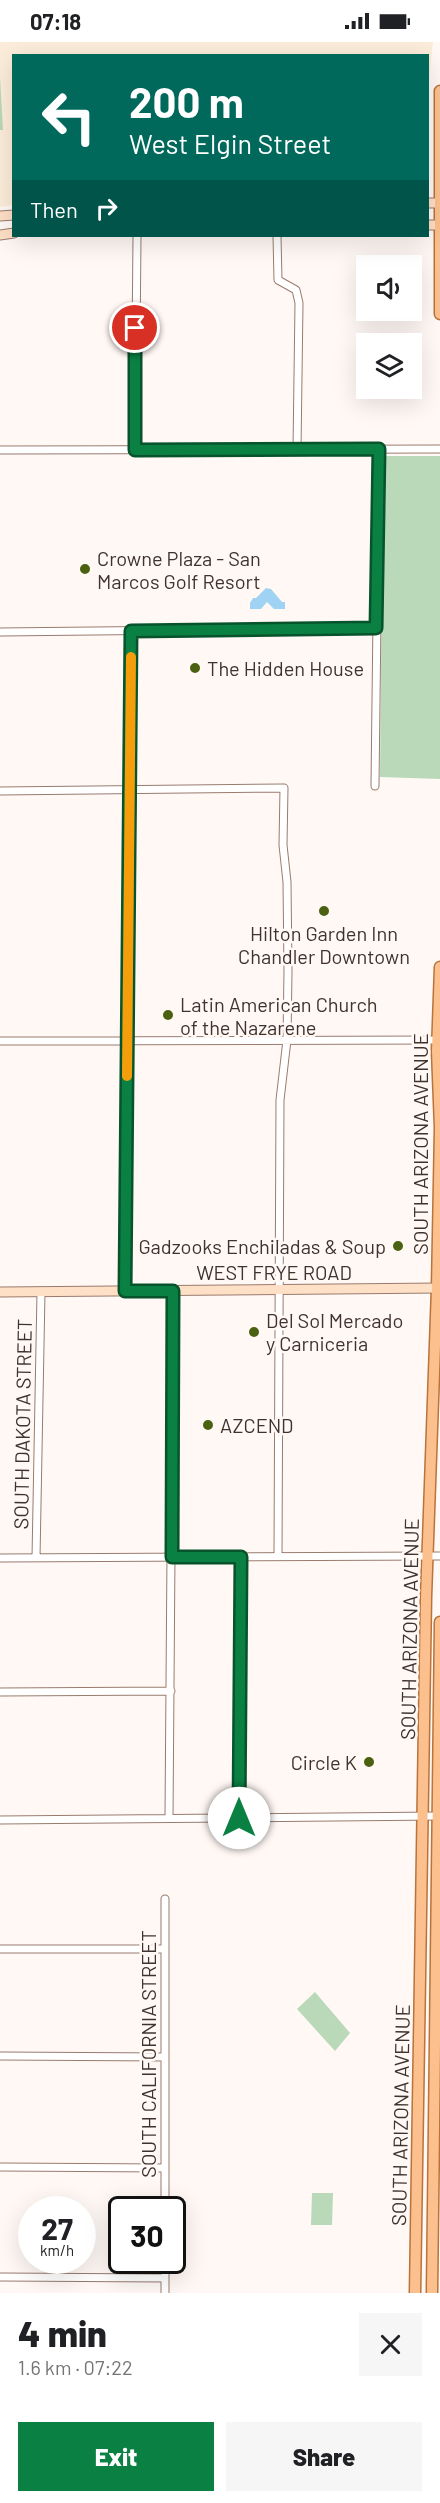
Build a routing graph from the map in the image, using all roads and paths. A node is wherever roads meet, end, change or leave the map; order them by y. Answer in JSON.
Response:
{"nodes":[{"id":1,"x":440,"y":91,"type":"edge"},
{"id":2,"x":435,"y":203,"type":"edge"},
{"id":3,"x":440,"y":225,"type":"edge"},
{"id":4,"x":137,"y":237,"type":"edge"},
{"id":5,"x":277,"y":237,"type":"edge"},
{"id":6,"x":440,"y":314,"type":"edge"},
{"id":7,"x":440,"y":448,"type":"edge"},
{"id":8,"x":297,"y":449,"type":"junction"},
{"id":9,"x":379,"y":449,"type":"junction"},
{"id":10,"x":0,"y":450,"type":"edge"},
{"id":11,"x":135,"y":450,"type":"junction"},
{"id":12,"x":376,"y":628,"type":"junction"},
{"id":13,"x":131,"y":631,"type":"junction"},
{"id":14,"x":0,"y":633,"type":"edge"},
{"id":15,"x":375,"y":786,"type":"dead end"},
{"id":16,"x":129,"y":789,"type":"junction"},
{"id":17,"x":0,"y":791,"type":"edge"},
{"id":18,"x":440,"y":967,"type":"edge"},
{"id":19,"x":287,"y":1040,"type":"junction"},
{"id":20,"x":439,"y":1040,"type":"edge"},
{"id":21,"x":0,"y":1041,"type":"edge"},
{"id":22,"x":127,"y":1041,"type":"junction"},
{"id":23,"x":439,"y":1072,"type":"edge"},
{"id":24,"x":439,"y":1222,"type":"edge"},
{"id":25,"x":439,"y":1288,"type":"edge"},
{"id":26,"x":278,"y":1290,"type":"junction"},
{"id":27,"x":125,"y":1291,"type":"junction"},
{"id":28,"x":173,"y":1291,"type":"junction"},
{"id":29,"x":0,"y":1292,"type":"edge"},
{"id":30,"x":41,"y":1292,"type":"junction"},
{"id":31,"x":438,"y":1334,"type":"edge"},
{"id":32,"x":437,"y":1368,"type":"edge"},
{"id":33,"x":278,"y":1556,"type":"junction"},
{"id":34,"x":434,"y":1556,"type":"edge"},
{"id":35,"x":172,"y":1557,"type":"junction"},
{"id":36,"x":241,"y":1557,"type":"junction"},
{"id":37,"x":0,"y":1558,"type":"edge"},
{"id":38,"x":36,"y":1558,"type":"junction"},
{"id":39,"x":440,"y":1622,"type":"edge"},
{"id":40,"x":171,"y":1691,"type":"junction"},
{"id":41,"x":0,"y":1692,"type":"edge"},
{"id":42,"x":423,"y":1816,"type":"junction"},
{"id":43,"x":439,"y":1816,"type":"edge"},
{"id":44,"x":168,"y":1818,"type":"junction"},
{"id":45,"x":239,"y":1818,"type":"junction"},
{"id":46,"x":0,"y":1820,"type":"edge"},
{"id":47,"x":438,"y":1889,"type":"edge"},
{"id":48,"x":165,"y":1899,"type":"dead end"},
{"id":49,"x":0,"y":1949,"type":"edge"},
{"id":50,"x":165,"y":1949,"type":"junction"},
{"id":51,"x":421,"y":2021,"type":"junction"},
{"id":52,"x":438,"y":2021,"type":"edge"},
{"id":53,"x":0,"y":2056,"type":"edge"},
{"id":54,"x":165,"y":2057,"type":"junction"},
{"id":55,"x":0,"y":2167,"type":"edge"},
{"id":56,"x":165,"y":2168,"type":"junction"},
{"id":57,"x":165,"y":2196,"type":"edge"},
{"id":58,"x":436,"y":2268,"type":"edge"},
{"id":59,"x":165,"y":2274,"type":"edge"},
{"id":60,"x":0,"y":2277,"type":"edge"},
{"id":61,"x":165,"y":2278,"type":"junction"},
{"id":62,"x":165,"y":2293,"type":"edge"},
{"id":63,"x":415,"y":2293,"type":"edge"},
{"id":64,"x":432,"y":2293,"type":"edge"}],
"edges":[{"from":1,"to":2,"type":"main road"},
{"from":2,"to":3,"type":"main road"},
{"from":3,"to":6,"type":"main road"},
{"from":4,"to":11,"type":"street"},
{"from":5,"to":8,"type":"street"},
{"from":7,"to":9,"type":"street"},
{"from":8,"to":9,"type":"street"},
{"from":8,"to":11,"type":"street"},
{"from":9,"to":12,"type":"street"},
{"from":10,"to":11,"type":"street"},
{"from":12,"to":13,"type":"street"},
{"from":12,"to":15,"type":"street"},
{"from":13,"to":14,"type":"street"},
{"from":13,"to":16,"type":"street"},
{"from":16,"to":17,"type":"street"},
{"from":16,"to":19,"type":"street"},
{"from":16,"to":22,"type":"street"},
{"from":18,"to":20,"type":"main road","name":"SOUTH ARIZONA AVENUE"},
{"from":19,"to":20,"type":"street"},
{"from":19,"to":22,"type":"street"},
{"from":19,"to":26,"type":"street"},
{"from":20,"to":23,"type":"main road","name":"SOUTH ARIZONA AVENUE"},
{"from":21,"to":22,"type":"street"},
{"from":22,"to":27,"type":"street"},
{"from":23,"to":24,"type":"main road","name":"SOUTH ARIZONA AVENUE"},
{"from":24,"to":25,"type":"main road","name":"SOUTH ARIZONA AVENUE"},
{"from":25,"to":26,"type":"street","name":"WEST FRYE ROAD"},
{"from":25,"to":31,"type":"main road","name":"SOUTH ARIZONA AVENUE"},
{"from":26,"to":28,"type":"street","name":"WEST FRYE ROAD"},
{"from":26,"to":33,"type":"street"},
{"from":27,"to":28,"type":"street","name":"WEST FRYE ROAD"},
{"from":27,"to":30,"type":"street","name":"WEST FRYE ROAD"},
{"from":28,"to":35,"type":"street"},
{"from":29,"to":30,"type":"street","name":"WEST FRYE ROAD"},
{"from":30,"to":38,"type":"street","name":"SOUTH DAKOTA STREET"},
{"from":31,"to":32,"type":"main road","name":"SOUTH ARIZONA AVENUE"},
{"from":32,"to":34,"type":"main road","name":"SOUTH ARIZONA AVENUE"},
{"from":33,"to":34,"type":"street"},
{"from":33,"to":36,"type":"street"},
{"from":34,"to":42,"type":"main road","name":"SOUTH ARIZONA AVENUE"},
{"from":35,"to":36,"type":"street"},
{"from":35,"to":38,"type":"street"},
{"from":35,"to":40,"type":"street"},
{"from":36,"to":45,"type":"street"},
{"from":37,"to":38,"type":"street"},
{"from":39,"to":43,"type":"main road","name":"SOUTH ARIZONA AVENUE"},
{"from":40,"to":41,"type":"street"},
{"from":40,"to":44,"type":"street"},
{"from":42,"to":43,"type":"street"},
{"from":42,"to":45,"type":"street"},
{"from":42,"to":51,"type":"main road","name":"SOUTH ARIZONA AVENUE"},
{"from":43,"to":47,"type":"main road","name":"SOUTH ARIZONA AVENUE"},
{"from":44,"to":45,"type":"street"},
{"from":44,"to":46,"type":"street"},
{"from":47,"to":52,"type":"main road","name":"SOUTH ARIZONA AVENUE"},
{"from":48,"to":50,"type":"street","name":"SOUTH CALIFORNIA STREET"},
{"from":49,"to":50,"type":"street"},
{"from":50,"to":54,"type":"street","name":"SOUTH CALIFORNIA STREET"},
{"from":51,"to":52,"type":"street"},
{"from":51,"to":63,"type":"main road","name":"SOUTH ARIZONA AVENUE"},
{"from":52,"to":58,"type":"main road","name":"SOUTH ARIZONA AVENUE"},
{"from":53,"to":54,"type":"street"},
{"from":54,"to":56,"type":"street","name":"SOUTH CALIFORNIA STREET"},
{"from":55,"to":56,"type":"street"},
{"from":56,"to":57,"type":"street","name":"SOUTH CALIFORNIA STREET"},
{"from":58,"to":64,"type":"main road","name":"SOUTH ARIZONA AVENUE"},
{"from":59,"to":61,"type":"street"},
{"from":60,"to":61,"type":"street"},
{"from":61,"to":62,"type":"street"}]}
